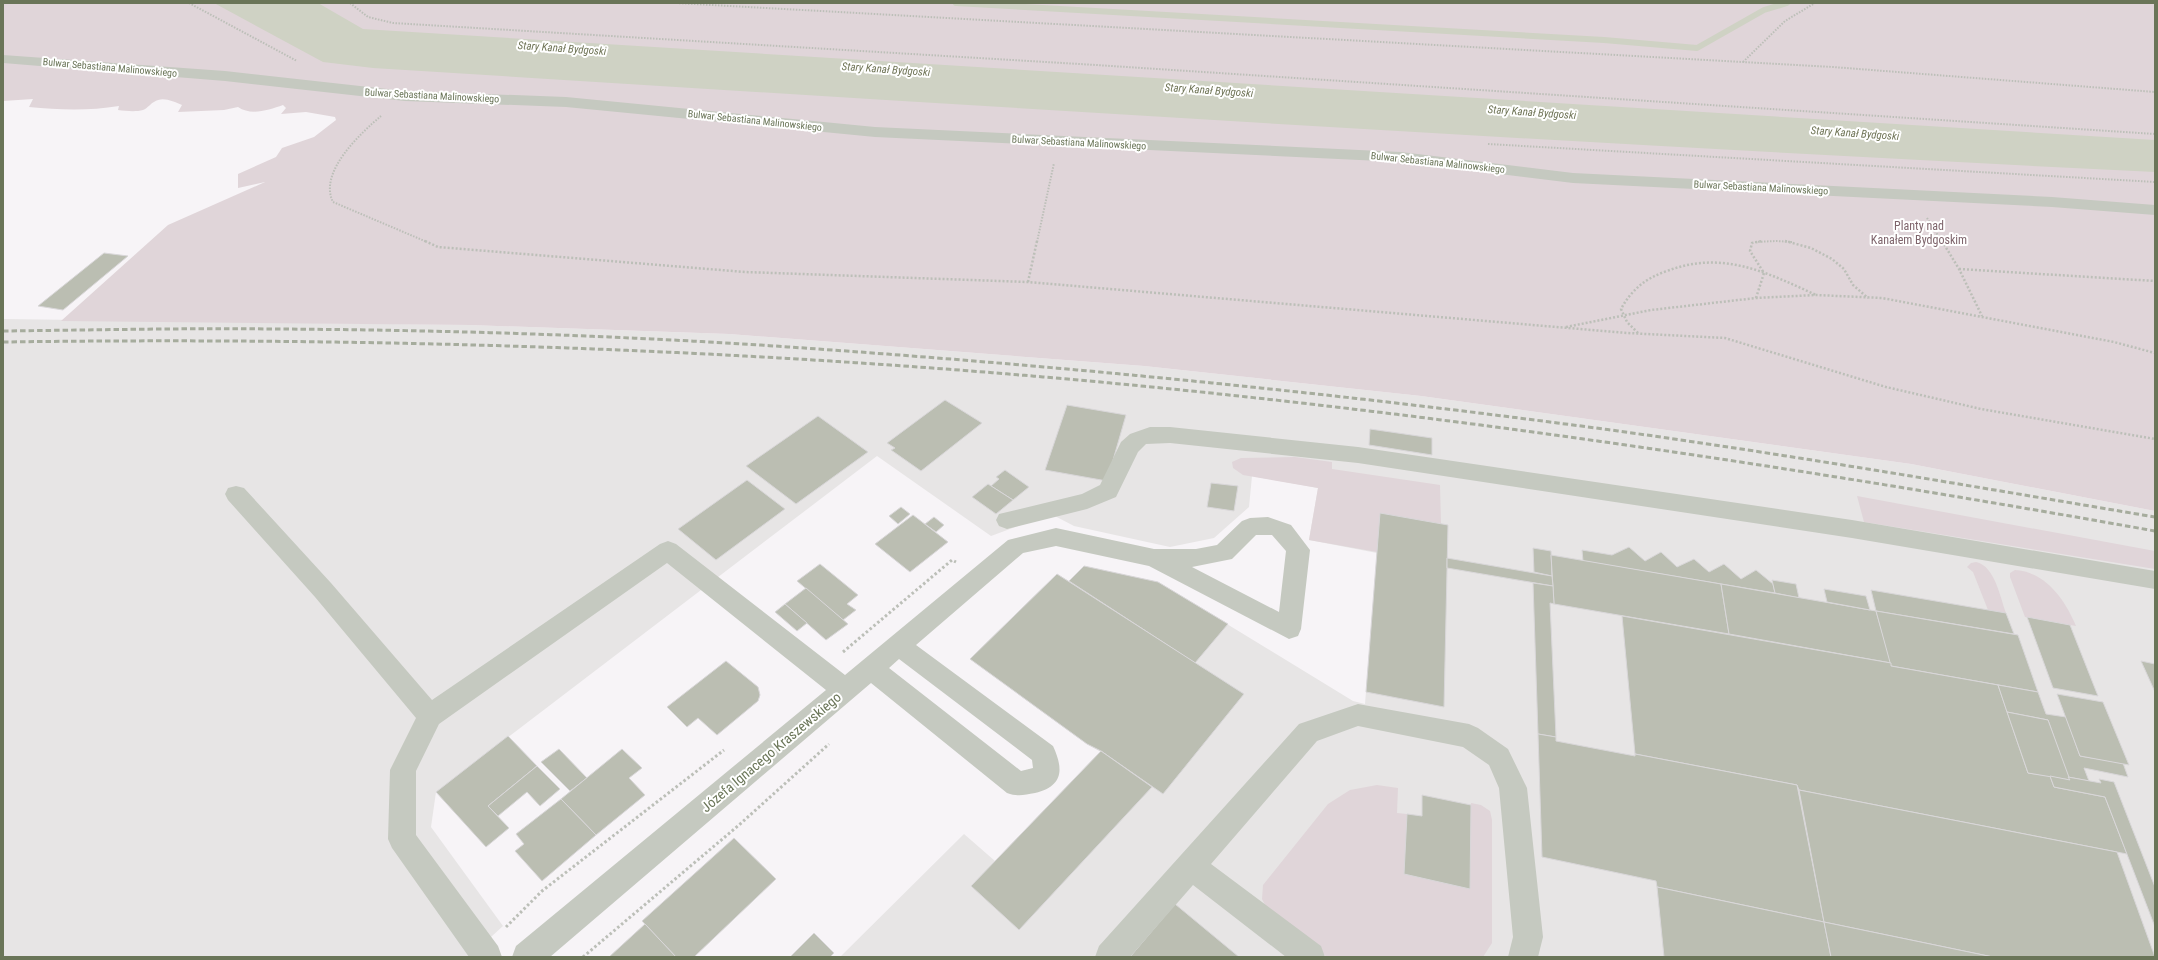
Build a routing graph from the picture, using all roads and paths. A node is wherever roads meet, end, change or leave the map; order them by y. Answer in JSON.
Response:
{"nodes":[{"id":1,"x":189,"y":3,"type":"edge"},
{"id":2,"x":350,"y":3,"type":"edge"},
{"id":3,"x":676,"y":3,"type":"edge"},
{"id":4,"x":1815,"y":3,"type":"edge"},
{"id":5,"x":3,"y":59,"type":"edge"},
{"id":6,"x":298,"y":61,"type":"dead end"},
{"id":7,"x":1743,"y":62,"type":"junction"},
{"id":8,"x":2155,"y":92,"type":"edge"},
{"id":9,"x":405,"y":96,"type":"junction"},
{"id":10,"x":2155,"y":134,"type":"edge"},
{"id":11,"x":1058,"y":141,"type":"junction"},
{"id":12,"x":1486,"y":144,"type":"dead end"},
{"id":13,"x":2155,"y":182,"type":"edge"},
{"id":14,"x":1912,"y":195,"type":"junction"},
{"id":15,"x":2155,"y":210,"type":"edge"},
{"id":16,"x":1959,"y":269,"type":"junction"},
{"id":17,"x":1764,"y":272,"type":"junction"},
{"id":18,"x":2155,"y":281,"type":"edge"},
{"id":19,"x":1028,"y":282,"type":"junction"},
{"id":20,"x":1816,"y":295,"type":"junction"},
{"id":21,"x":1756,"y":298,"type":"junction"},
{"id":22,"x":1868,"y":298,"type":"junction"},
{"id":23,"x":1624,"y":315,"type":"junction"},
{"id":24,"x":1982,"y":317,"type":"junction"},
{"id":25,"x":1562,"y":328,"type":"junction"},
{"id":26,"x":1639,"y":333,"type":"junction"},
{"id":27,"x":2155,"y":353,"type":"edge"},
{"id":28,"x":2155,"y":439,"type":"edge"},
{"id":29,"x":236,"y":494,"type":"dead end"},
{"id":30,"x":1007,"y":520,"type":"dead end"},
{"id":31,"x":1154,"y":558,"type":"junction"},
{"id":32,"x":2155,"y":580,"type":"edge"},
{"id":33,"x":898,"y":645,"type":"junction"},
{"id":34,"x":871,"y":668,"type":"junction"},
{"id":35,"x":845,"y":690,"type":"junction"},
{"id":36,"x":430,"y":716,"type":"junction"},
{"id":37,"x":835,"y":738,"type":"dead end"},
{"id":38,"x":1191,"y":866,"type":"junction"},
{"id":39,"x":487,"y":957,"type":"edge"},
{"id":40,"x":527,"y":957,"type":"edge"},
{"id":41,"x":583,"y":957,"type":"edge"},
{"id":42,"x":1110,"y":957,"type":"edge"},
{"id":43,"x":1310,"y":957,"type":"edge"},
{"id":44,"x":1523,"y":957,"type":"edge"}],
"edges":[{"from":1,"to":6,"type":"path"},
{"from":2,"to":10,"type":"path"},
{"from":3,"to":7,"type":"path"},
{"from":4,"to":7,"type":"path"},
{"from":5,"to":9,"type":"street","name":"Bulwar Sebastiana Malinowskiego"},
{"from":7,"to":8,"type":"path"},
{"from":9,"to":11,"type":"street","name":"Bulwar Sebastiana Malinowskiego"},
{"from":9,"to":19,"type":"path"},
{"from":11,"to":14,"type":"street","name":"Bulwar Sebastiana Malinowskiego"},
{"from":11,"to":19,"type":"path"},
{"from":12,"to":13,"type":"path"},
{"from":14,"to":15,"type":"street","name":"Bulwar Sebastiana Malinowskiego"},
{"from":14,"to":16,"type":"path"},
{"from":16,"to":18,"type":"path"},
{"from":16,"to":24,"type":"path"},
{"from":17,"to":20,"type":"path"},
{"from":17,"to":21,"type":"path"},
{"from":17,"to":22,"type":"path"},
{"from":17,"to":23,"type":"path"},
{"from":19,"to":25,"type":"path"},
{"from":20,"to":21,"type":"path"},
{"from":20,"to":22,"type":"path"},
{"from":21,"to":23,"type":"path"},
{"from":22,"to":24,"type":"path"},
{"from":23,"to":25,"type":"path"},
{"from":23,"to":26,"type":"path"},
{"from":24,"to":27,"type":"path"},
{"from":25,"to":26,"type":"path"},
{"from":26,"to":28,"type":"path"},
{"from":29,"to":36,"type":"street"},
{"from":30,"to":32,"type":"street"},
{"from":31,"to":31,"type":"street"},
{"from":31,"to":33,"type":"street","name":"Józefa Ignacego Kraszewskiego"},
{"from":33,"to":34,"type":"street","name":"Józefa Ignacego Kraszewskiego"},
{"from":33,"to":34,"type":"street"},
{"from":34,"to":35,"type":"street","name":"Józefa Ignacego Kraszewskiego"},
{"from":35,"to":36,"type":"street"},
{"from":35,"to":40,"type":"street","name":"Józefa Ignacego Kraszewskiego"},
{"from":36,"to":39,"type":"street"},
{"from":37,"to":41,"type":"path"},
{"from":38,"to":42,"type":"street"},
{"from":38,"to":43,"type":"street"},
{"from":38,"to":44,"type":"street"}]}
